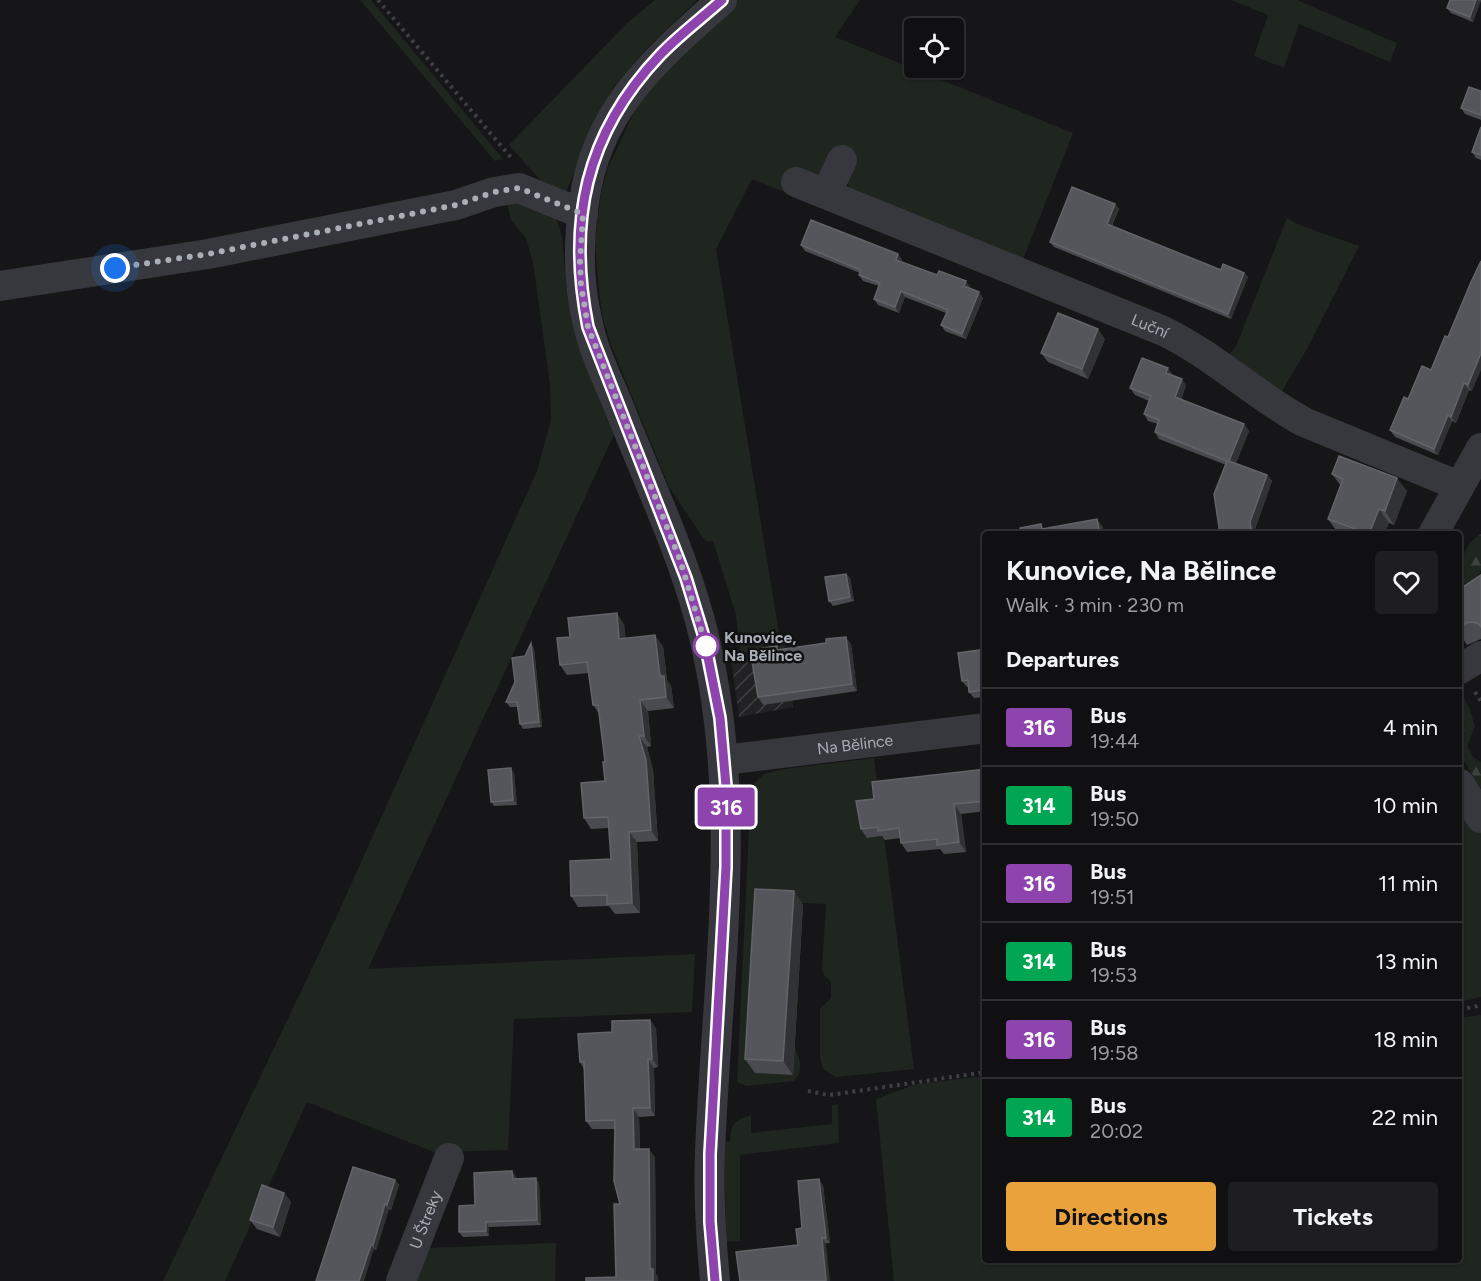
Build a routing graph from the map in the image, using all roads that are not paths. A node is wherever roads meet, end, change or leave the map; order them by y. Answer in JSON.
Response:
{"nodes":[{"id":1,"x":722,"y":0,"type":"edge"},
{"id":2,"x":842,"y":160,"type":"dead end"},
{"id":3,"x":796,"y":182,"type":"dead end"},
{"id":4,"x":826,"y":194,"type":"junction"},
{"id":5,"x":583,"y":214,"type":"junction"},
{"id":6,"x":0,"y":286,"type":"edge"},
{"id":7,"x":1480,"y":451,"type":"edge"},
{"id":8,"x":1459,"y":486,"type":"junction"},
{"id":9,"x":1434,"y":531,"type":"edge"},
{"id":10,"x":1481,"y":656,"type":"edge"},
{"id":11,"x":1462,"y":668,"type":"edge"},
{"id":12,"x":982,"y":728,"type":"edge"},
{"id":13,"x":724,"y":760,"type":"junction"},
{"id":14,"x":1462,"y":787,"type":"edge"},
{"id":15,"x":1481,"y":818,"type":"edge"},
{"id":16,"x":449,"y":1158,"type":"dead end"},
{"id":17,"x":401,"y":1281,"type":"edge"},
{"id":18,"x":715,"y":1281,"type":"edge"}],
"edges":[{"from":1,"to":5,"type":"street"},
{"from":2,"to":4,"type":"street"},
{"from":3,"to":4,"type":"street","name":"Luční"},
{"from":4,"to":8,"type":"street","name":"Luční"},
{"from":5,"to":6,"type":"street"},
{"from":5,"to":13,"type":"street"},
{"from":7,"to":8,"type":"street"},
{"from":8,"to":9,"type":"street"},
{"from":10,"to":11,"type":"street"},
{"from":12,"to":13,"type":"street","name":"Na Bělince"},
{"from":13,"to":18,"type":"street"},
{"from":14,"to":15,"type":"street"},
{"from":16,"to":17,"type":"street","name":"U Štreky"}]}
